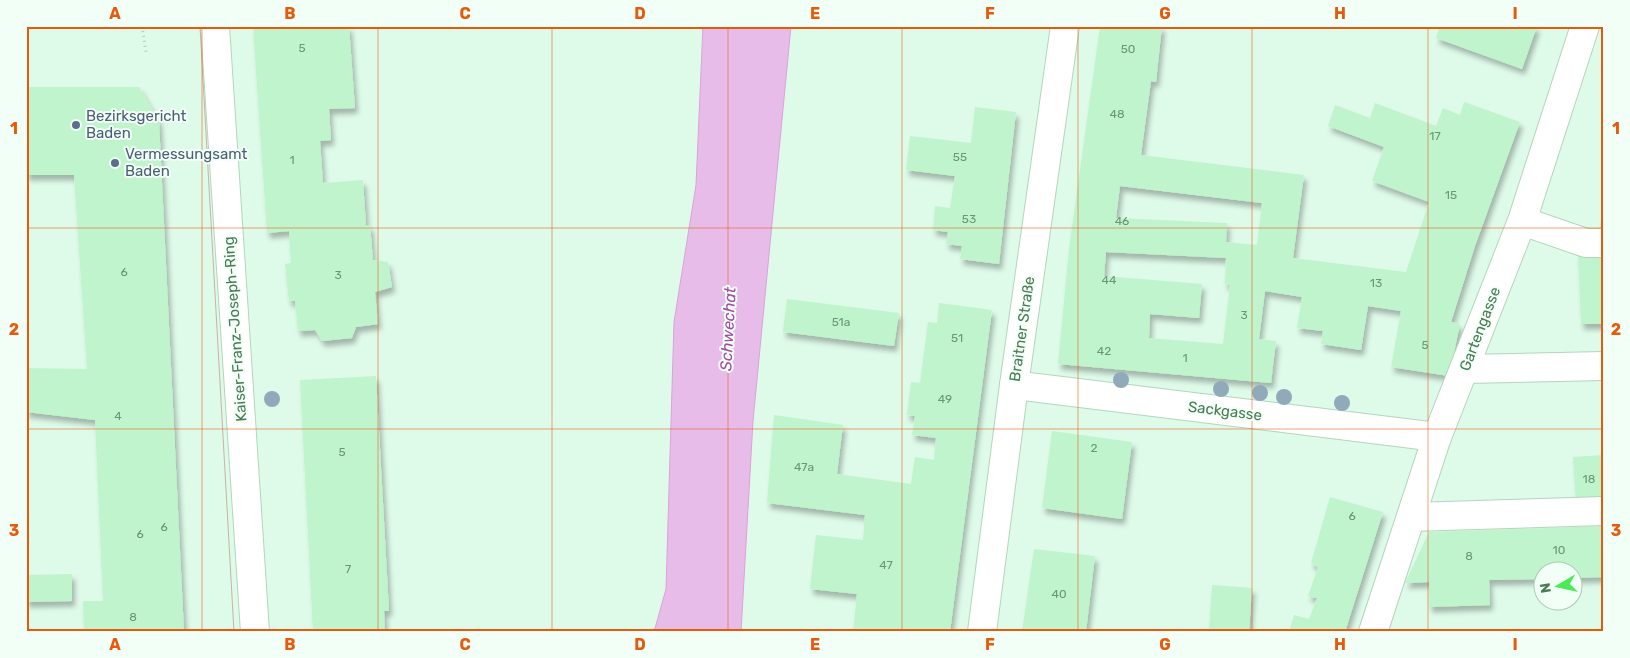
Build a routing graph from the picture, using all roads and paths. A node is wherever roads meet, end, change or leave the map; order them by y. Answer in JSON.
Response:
{"nodes":[{"id":1,"x":142,"y":26,"type":"edge"},
{"id":2,"x":215,"y":26,"type":"edge"},
{"id":3,"x":1066,"y":26,"type":"edge"},
{"id":4,"x":1586,"y":26,"type":"edge"},
{"id":5,"x":146,"y":52,"type":"dead end"},
{"id":6,"x":1522,"y":221,"type":"junction"},
{"id":7,"x":1604,"y":243,"type":"edge"},
{"id":8,"x":1604,"y":366,"type":"edge"},
{"id":9,"x":1465,"y":369,"type":"junction"},
{"id":10,"x":1014,"y":385,"type":"junction"},
{"id":11,"x":1437,"y":437,"type":"junction"},
{"id":12,"x":1604,"y":511,"type":"edge"},
{"id":13,"x":1411,"y":517,"type":"junction"},
{"id":14,"x":255,"y":632,"type":"edge"},
{"id":15,"x":982,"y":632,"type":"edge"},
{"id":16,"x":1373,"y":632,"type":"edge"}],
"edges":[{"from":1,"to":5,"type":"path"},
{"from":2,"to":14,"type":"street","name":"Kaiser-Franz-Joseph-Ring"},
{"from":3,"to":10,"type":"street","name":"Braitner Straße"},
{"from":4,"to":6,"type":"street","name":"Gartengasse"},
{"from":6,"to":7,"type":"street"},
{"from":6,"to":9,"type":"street","name":"Gartengasse"},
{"from":8,"to":9,"type":"street"},
{"from":9,"to":11,"type":"street","name":"Gartengasse"},
{"from":10,"to":11,"type":"street","name":"Sackgasse"},
{"from":10,"to":15,"type":"street","name":"Braitner Straße"},
{"from":11,"to":13,"type":"street","name":"Gartengasse"},
{"from":12,"to":13,"type":"street"},
{"from":13,"to":16,"type":"street","name":"Gartengasse"}]}
